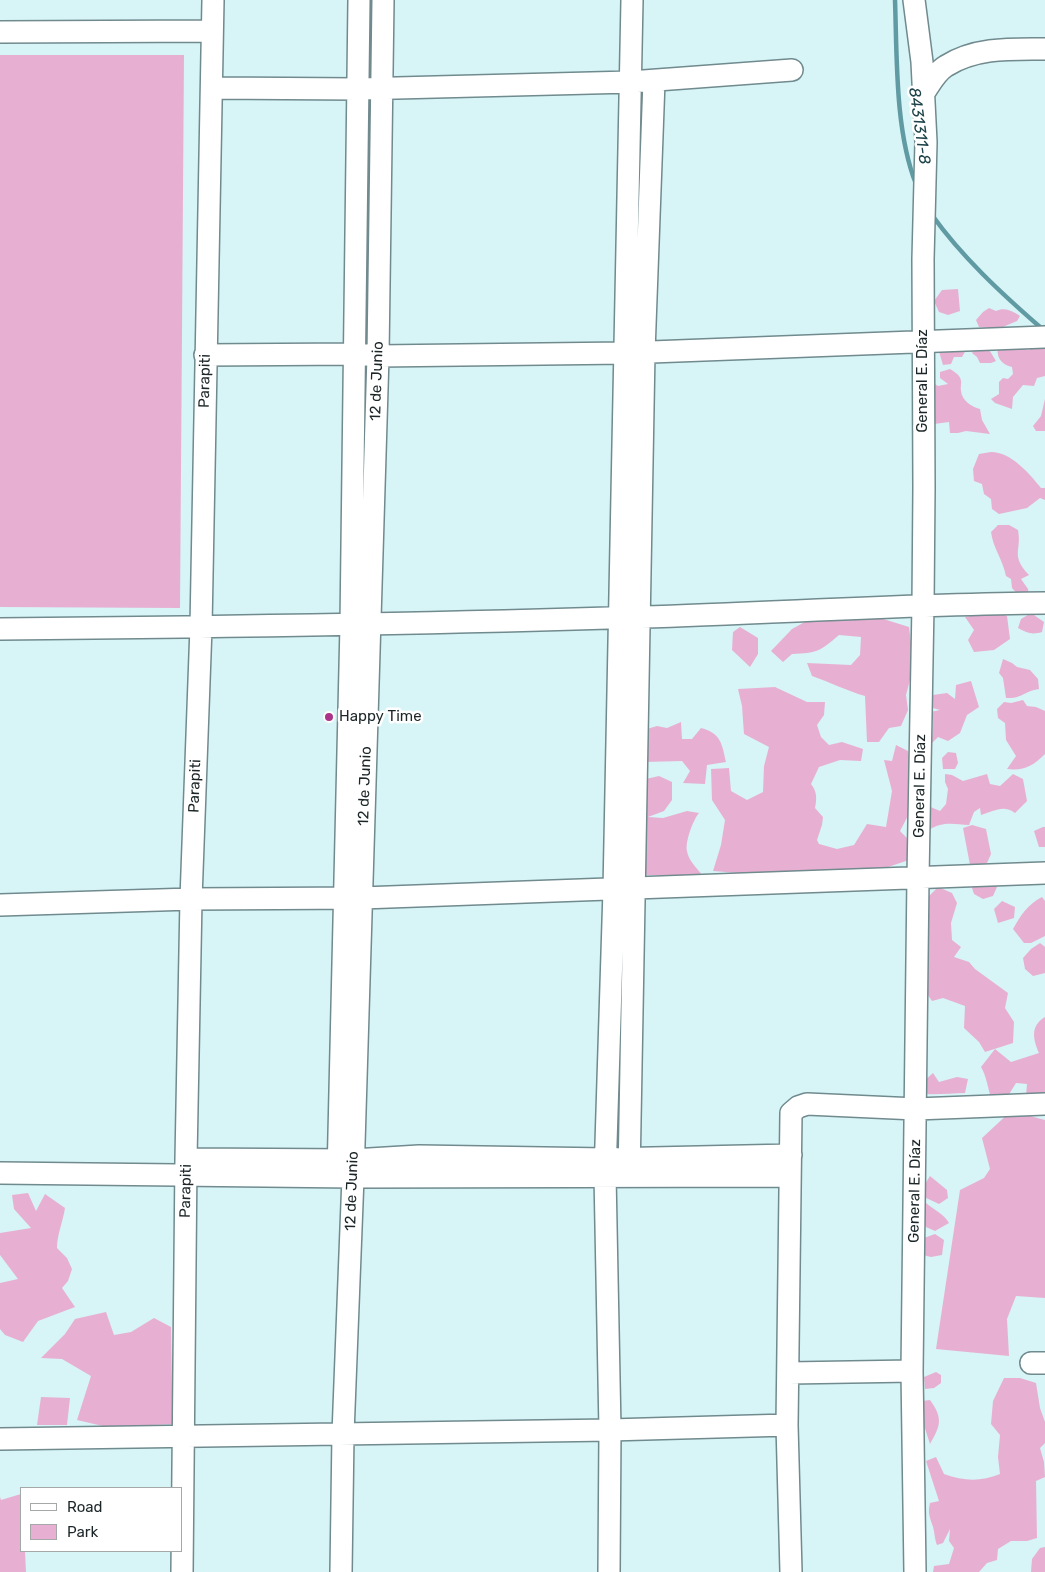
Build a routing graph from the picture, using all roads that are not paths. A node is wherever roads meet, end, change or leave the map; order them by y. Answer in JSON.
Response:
{"nodes":[{"id":1,"x":213,"y":0,"type":"edge"},
{"id":2,"x":359,"y":0,"type":"edge"},
{"id":3,"x":383,"y":0,"type":"edge"},
{"id":4,"x":632,"y":0,"type":"edge"},
{"id":5,"x":914,"y":0,"type":"edge"},
{"id":6,"x":212,"y":30,"type":"junction"},
{"id":7,"x":0,"y":32,"type":"edge"},
{"id":8,"x":1045,"y":49,"type":"edge"},
{"id":9,"x":792,"y":70,"type":"dead end"},
{"id":10,"x":654,"y":81,"type":"junction"},
{"id":11,"x":630,"y":82,"type":"junction"},
{"id":12,"x":212,"y":88,"type":"junction"},
{"id":13,"x":383,"y":88,"type":"junction"},
{"id":14,"x":358,"y":89,"type":"junction"},
{"id":15,"x":924,"y":93,"type":"junction"},
{"id":16,"x":1045,"y":337,"type":"edge"},
{"id":17,"x":923,"y":341,"type":"junction"},
{"id":18,"x":635,"y":352,"type":"junction"},
{"id":19,"x":355,"y":354,"type":"junction"},
{"id":20,"x":206,"y":356,"type":"junction"},
{"id":21,"x":378,"y":356,"type":"junction"},
{"id":22,"x":1045,"y":603,"type":"edge"},
{"id":23,"x":923,"y":605,"type":"junction"},
{"id":24,"x":0,"y":615,"type":"edge"},
{"id":25,"x":640,"y":617,"type":"junction"},
{"id":26,"x":619,"y":618,"type":"junction"},
{"id":27,"x":200,"y":620,"type":"junction"},
{"id":28,"x":361,"y":625,"type":"junction"},
{"id":29,"x":0,"y":629,"type":"edge"},
{"id":30,"x":1045,"y":873,"type":"edge"},
{"id":31,"x":918,"y":877,"type":"junction"},
{"id":32,"x":623,"y":889,"type":"junction"},
{"id":33,"x":353,"y":898,"type":"junction"},
{"id":34,"x":192,"y":899,"type":"junction"},
{"id":35,"x":0,"y":905,"type":"edge"},
{"id":36,"x":1045,"y":1104,"type":"edge"},
{"id":37,"x":916,"y":1109,"type":"junction"},
{"id":38,"x":791,"y":1165,"type":"junction"},
{"id":39,"x":186,"y":1167,"type":"junction"},
{"id":40,"x":606,"y":1167,"type":"junction"},
{"id":41,"x":629,"y":1167,"type":"junction"},
{"id":42,"x":346,"y":1168,"type":"junction"},
{"id":43,"x":0,"y":1173,"type":"edge"},
{"id":44,"x":912,"y":1371,"type":"junction"},
{"id":45,"x":789,"y":1373,"type":"junction"},
{"id":46,"x":787,"y":1425,"type":"junction"},
{"id":47,"x":610,"y":1430,"type":"junction"},
{"id":48,"x":342,"y":1434,"type":"junction"},
{"id":49,"x":182,"y":1437,"type":"junction"},
{"id":50,"x":0,"y":1439,"type":"edge"},
{"id":51,"x":182,"y":1572,"type":"edge"},
{"id":52,"x":340,"y":1572,"type":"edge"},
{"id":53,"x":610,"y":1572,"type":"edge"},
{"id":54,"x":791,"y":1572,"type":"edge"},
{"id":55,"x":915,"y":1572,"type":"edge"}],
"edges":[{"from":1,"to":6,"type":"street","name":"Parapiti"},
{"from":2,"to":14,"type":"street","name":"12 de Junio"},
{"from":3,"to":13,"type":"street","name":"12 de Junio"},
{"from":4,"to":11,"type":"street"},
{"from":5,"to":15,"type":"street","name":"General E. Díaz"},
{"from":6,"to":7,"type":"street"},
{"from":6,"to":12,"type":"street","name":"Parapiti"},
{"from":8,"to":15,"type":"street"},
{"from":9,"to":10,"type":"street"},
{"from":10,"to":11,"type":"street"},
{"from":10,"to":18,"type":"street"},
{"from":11,"to":13,"type":"street"},
{"from":11,"to":18,"type":"street"},
{"from":12,"to":14,"type":"street"},
{"from":12,"to":20,"type":"street","name":"Parapiti"},
{"from":13,"to":14,"type":"street"},
{"from":13,"to":21,"type":"street","name":"12 de Junio"},
{"from":14,"to":19,"type":"street","name":"12 de Junio"},
{"from":15,"to":17,"type":"street","name":"General E. Díaz"},
{"from":16,"to":17,"type":"street"},
{"from":17,"to":18,"type":"street"},
{"from":17,"to":23,"type":"street","name":"General E. Díaz"},
{"from":18,"to":21,"type":"street"},
{"from":18,"to":25,"type":"street"},
{"from":18,"to":26,"type":"street"},
{"from":19,"to":20,"type":"street"},
{"from":19,"to":21,"type":"street"},
{"from":19,"to":28,"type":"street","name":"12 de Junio"},
{"from":20,"to":27,"type":"street","name":"Parapiti"},
{"from":21,"to":28,"type":"street","name":"12 de Junio"},
{"from":22,"to":23,"type":"street"},
{"from":23,"to":25,"type":"street"},
{"from":23,"to":31,"type":"street","name":"General E. Díaz"},
{"from":24,"to":27,"type":"street"},
{"from":25,"to":26,"type":"street"},
{"from":25,"to":32,"type":"street"},
{"from":26,"to":28,"type":"street"},
{"from":26,"to":32,"type":"street"},
{"from":27,"to":28,"type":"street"},
{"from":27,"to":29,"type":"street"},
{"from":27,"to":34,"type":"street","name":"Parapiti"},
{"from":28,"to":33,"type":"street","name":"12 de Junio"},
{"from":30,"to":31,"type":"street"},
{"from":31,"to":32,"type":"street"},
{"from":31,"to":37,"type":"street","name":"General E. Díaz"},
{"from":32,"to":33,"type":"street"},
{"from":32,"to":40,"type":"street"},
{"from":32,"to":41,"type":"street"},
{"from":33,"to":34,"type":"street"},
{"from":33,"to":42,"type":"street","name":"12 de Junio"},
{"from":34,"to":35,"type":"street"},
{"from":34,"to":39,"type":"street","name":"Parapiti"},
{"from":36,"to":37,"type":"street"},
{"from":37,"to":38,"type":"street"},
{"from":37,"to":44,"type":"street","name":"General E. Díaz"},
{"from":38,"to":41,"type":"street"},
{"from":38,"to":45,"type":"street"},
{"from":39,"to":42,"type":"street"},
{"from":39,"to":43,"type":"street"},
{"from":39,"to":49,"type":"street","name":"Parapiti"},
{"from":40,"to":41,"type":"street"},
{"from":40,"to":42,"type":"street"},
{"from":40,"to":47,"type":"street"},
{"from":42,"to":48,"type":"street","name":"12 de Junio"},
{"from":44,"to":45,"type":"street"},
{"from":44,"to":55,"type":"street","name":"General E. Díaz"},
{"from":45,"to":46,"type":"street"},
{"from":46,"to":47,"type":"street"},
{"from":46,"to":54,"type":"street"},
{"from":47,"to":48,"type":"street"},
{"from":47,"to":53,"type":"street"},
{"from":48,"to":49,"type":"street"},
{"from":48,"to":52,"type":"street","name":"12 de Junio"},
{"from":49,"to":50,"type":"street"},
{"from":49,"to":51,"type":"street","name":"Parapiti"}]}
